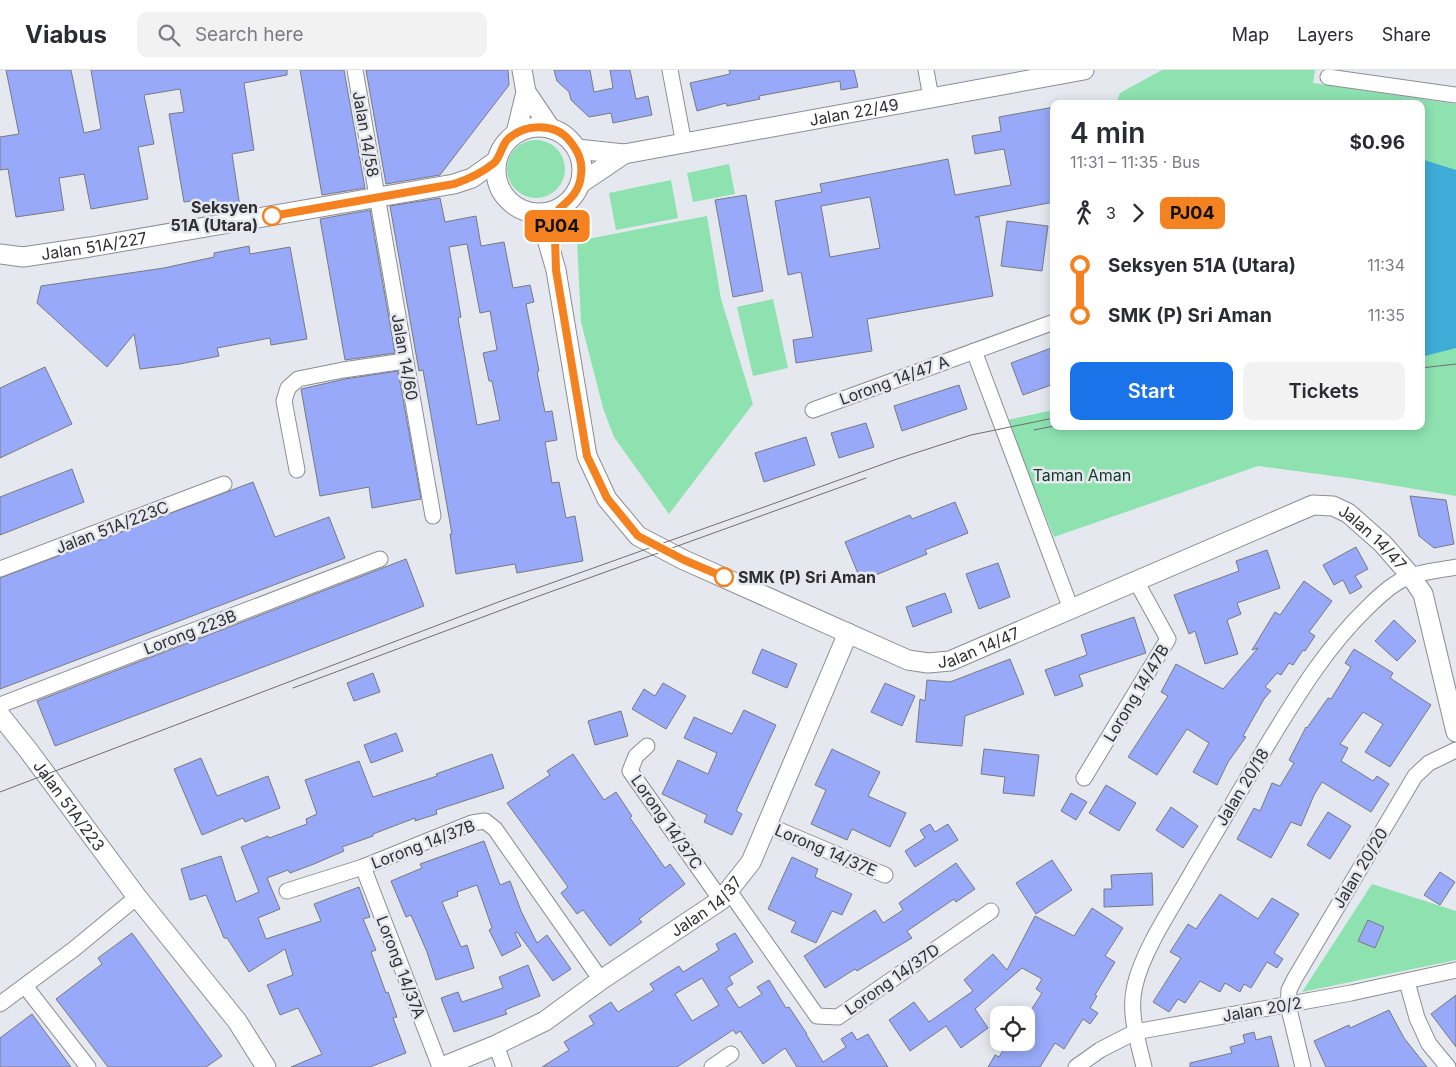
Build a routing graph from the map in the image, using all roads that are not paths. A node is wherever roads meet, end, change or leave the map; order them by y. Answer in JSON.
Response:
{"nodes":[{"id":1,"x":355,"y":70,"type":"edge"},
{"id":2,"x":522,"y":70,"type":"edge"},
{"id":3,"x":670,"y":70,"type":"edge"},
{"id":4,"x":926,"y":70,"type":"edge"},
{"id":5,"x":1081,"y":70,"type":"edge"},
{"id":6,"x":1328,"y":77,"type":"dead end"},
{"id":7,"x":526,"y":92,"type":"junction"},
{"id":8,"x":1456,"y":95,"type":"edge"},
{"id":9,"x":932,"y":98,"type":"junction"},
{"id":10,"x":551,"y":128,"type":"junction"},
{"id":11,"x":516,"y":133,"type":"junction"},
{"id":12,"x":684,"y":144,"type":"junction"},
{"id":13,"x":577,"y":149,"type":"junction"},
{"id":14,"x":624,"y":154,"type":"junction"},
{"id":15,"x":496,"y":162,"type":"junction"},
{"id":16,"x":580,"y":183,"type":"junction"},
{"id":17,"x":454,"y":184,"type":"junction"},
{"id":18,"x":499,"y":189,"type":"junction"},
{"id":19,"x":376,"y":198,"type":"junction"},
{"id":20,"x":559,"y":209,"type":"junction"},
{"id":21,"x":537,"y":214,"type":"junction"},
{"id":22,"x":0,"y":254,"type":"edge"},
{"id":23,"x":556,"y":270,"type":"junction"},
{"id":24,"x":1050,"y":323,"type":"edge"},
{"id":25,"x":974,"y":351,"type":"junction"},
{"id":26,"x":405,"y":361,"type":"junction"},
{"id":27,"x":814,"y":410,"type":"dead end"},
{"id":28,"x":297,"y":470,"type":"dead end"},
{"id":29,"x":224,"y":484,"type":"dead end"},
{"id":30,"x":433,"y":516,"type":"dead end"},
{"id":31,"x":380,"y":559,"type":"dead end"},
{"id":32,"x":1456,"y":567,"type":"edge"},
{"id":33,"x":0,"y":569,"type":"edge"},
{"id":34,"x":1410,"y":575,"type":"junction"},
{"id":35,"x":1136,"y":581,"type":"junction"},
{"id":36,"x":1071,"y":609,"type":"junction"},
{"id":37,"x":848,"y":633,"type":"junction"},
{"id":38,"x":1451,"y":694,"type":"edge"},
{"id":39,"x":0,"y":705,"type":"edge"},
{"id":40,"x":0,"y":715,"type":"edge"},
{"id":41,"x":1456,"y":732,"type":"edge"},
{"id":42,"x":647,"y":746,"type":"dead end"},
{"id":43,"x":1456,"y":750,"type":"edge"},
{"id":44,"x":1084,"y":778,"type":"dead end"},
{"id":45,"x":767,"y":825,"type":"junction"},
{"id":46,"x":363,"y":867,"type":"junction"},
{"id":47,"x":885,"y":875,"type":"dead end"},
{"id":48,"x":287,"y":891,"type":"dead end"},
{"id":49,"x":725,"y":895,"type":"junction"},
{"id":50,"x":137,"y":897,"type":"junction"},
{"id":51,"x":990,"y":910,"type":"dead end"},
{"id":52,"x":1456,"y":970,"type":"edge"},
{"id":53,"x":601,"y":980,"type":"junction"},
{"id":54,"x":1407,"y":982,"type":"junction"},
{"id":55,"x":25,"y":986,"type":"junction"},
{"id":56,"x":0,"y":1004,"type":"edge"},
{"id":57,"x":1288,"y":1005,"type":"junction"},
{"id":58,"x":1135,"y":1032,"type":"junction"},
{"id":59,"x":496,"y":1045,"type":"junction"},
{"id":60,"x":731,"y":1054,"type":"dead end"},
{"id":61,"x":88,"y":1067,"type":"edge"},
{"id":62,"x":266,"y":1067,"type":"edge"},
{"id":63,"x":441,"y":1067,"type":"edge"},
{"id":64,"x":504,"y":1067,"type":"edge"},
{"id":65,"x":712,"y":1067,"type":"edge"},
{"id":66,"x":1076,"y":1067,"type":"edge"},
{"id":67,"x":1144,"y":1067,"type":"edge"},
{"id":68,"x":1303,"y":1067,"type":"edge"},
{"id":69,"x":1448,"y":1067,"type":"edge"}],
"edges":[{"from":1,"to":19,"type":"street","name":"Jalan 14/58"},
{"from":2,"to":7,"type":"street"},
{"from":3,"to":12,"type":"street"},
{"from":4,"to":9,"type":"street"},
{"from":5,"to":9,"type":"street","name":"Jalan 22/49"},
{"from":6,"to":8,"type":"street"},
{"from":7,"to":10,"type":"street"},
{"from":7,"to":11,"type":"street"},
{"from":9,"to":12,"type":"street","name":"Jalan 22/49"},
{"from":10,"to":11,"type":"street"},
{"from":10,"to":13,"type":"street"},
{"from":11,"to":15,"type":"street"},
{"from":12,"to":14,"type":"street","name":"Jalan 22/49"},
{"from":13,"to":14,"type":"street","name":"Jalan 22/49"},
{"from":13,"to":16,"type":"street"},
{"from":14,"to":16,"type":"street","name":"Jalan 22/49"},
{"from":15,"to":17,"type":"street","name":"Jalan 51A/227"},
{"from":15,"to":18,"type":"street"},
{"from":16,"to":20,"type":"street"},
{"from":17,"to":18,"type":"street","name":"Jalan 51A/227"},
{"from":17,"to":19,"type":"street","name":"Jalan 51A/227"},
{"from":18,"to":21,"type":"street"},
{"from":19,"to":22,"type":"street","name":"Jalan 51A/227"},
{"from":19,"to":26,"type":"street","name":"Jalan 14/60"},
{"from":20,"to":21,"type":"street"},
{"from":20,"to":23,"type":"street","name":"Jalan 14/47"},
{"from":21,"to":23,"type":"street","name":"Jalan 14/47"},
{"from":23,"to":37,"type":"street","name":"Jalan 14/47"},
{"from":24,"to":25,"type":"street","name":"Lorong 14/47 A"},
{"from":25,"to":27,"type":"street","name":"Lorong 14/47 A"},
{"from":25,"to":36,"type":"street"},
{"from":26,"to":28,"type":"street"},
{"from":26,"to":30,"type":"street","name":"Jalan 14/60"},
{"from":29,"to":33,"type":"street","name":"Jalan 51A/223C"},
{"from":31,"to":39,"type":"street","name":"Lorong 223B"},
{"from":32,"to":34,"type":"street"},
{"from":34,"to":35,"type":"street","name":"Jalan 14/47"},
{"from":34,"to":38,"type":"street","name":"Jalan 14/47"},
{"from":34,"to":58,"type":"street","name":"Jalan 20/18"},
{"from":35,"to":36,"type":"street","name":"Jalan 14/47"},
{"from":35,"to":44,"type":"street","name":"Lorong 14/47B"},
{"from":36,"to":37,"type":"street","name":"Jalan 14/47"},
{"from":37,"to":45,"type":"street","name":"Jalan 14/37"},
{"from":38,"to":41,"type":"street","name":"Jalan 14/47"},
{"from":40,"to":50,"type":"street","name":"Jalan 51A/223"},
{"from":42,"to":49,"type":"street","name":"Lorong 14/37C"},
{"from":43,"to":57,"type":"street","name":"Jalan 20/20"},
{"from":45,"to":47,"type":"street","name":"Lorong 14/37E"},
{"from":45,"to":49,"type":"street","name":"Jalan 14/37"},
{"from":46,"to":48,"type":"street","name":"Lorong 14/37B"},
{"from":46,"to":53,"type":"street","name":"Lorong 14/37B"},
{"from":46,"to":63,"type":"street","name":"Lorong 14/37A"},
{"from":49,"to":51,"type":"street","name":"Lorong 14/37D"},
{"from":49,"to":53,"type":"street","name":"Jalan 14/37"},
{"from":50,"to":55,"type":"street"},
{"from":50,"to":62,"type":"street","name":"Jalan 51A/223"},
{"from":52,"to":54,"type":"street","name":"Jalan 20/2"},
{"from":53,"to":59,"type":"street","name":"Jalan 14/37"},
{"from":54,"to":57,"type":"street","name":"Jalan 20/2"},
{"from":54,"to":69,"type":"street"},
{"from":55,"to":56,"type":"street"},
{"from":55,"to":61,"type":"street"},
{"from":57,"to":58,"type":"street","name":"Jalan 20/2"},
{"from":57,"to":68,"type":"street"},
{"from":58,"to":66,"type":"street","name":"Jalan 20/2"},
{"from":58,"to":67,"type":"street","name":"Jalan 20/18"},
{"from":59,"to":63,"type":"street","name":"Jalan 14/37"},
{"from":59,"to":64,"type":"street"},
{"from":60,"to":65,"type":"street"}]}
